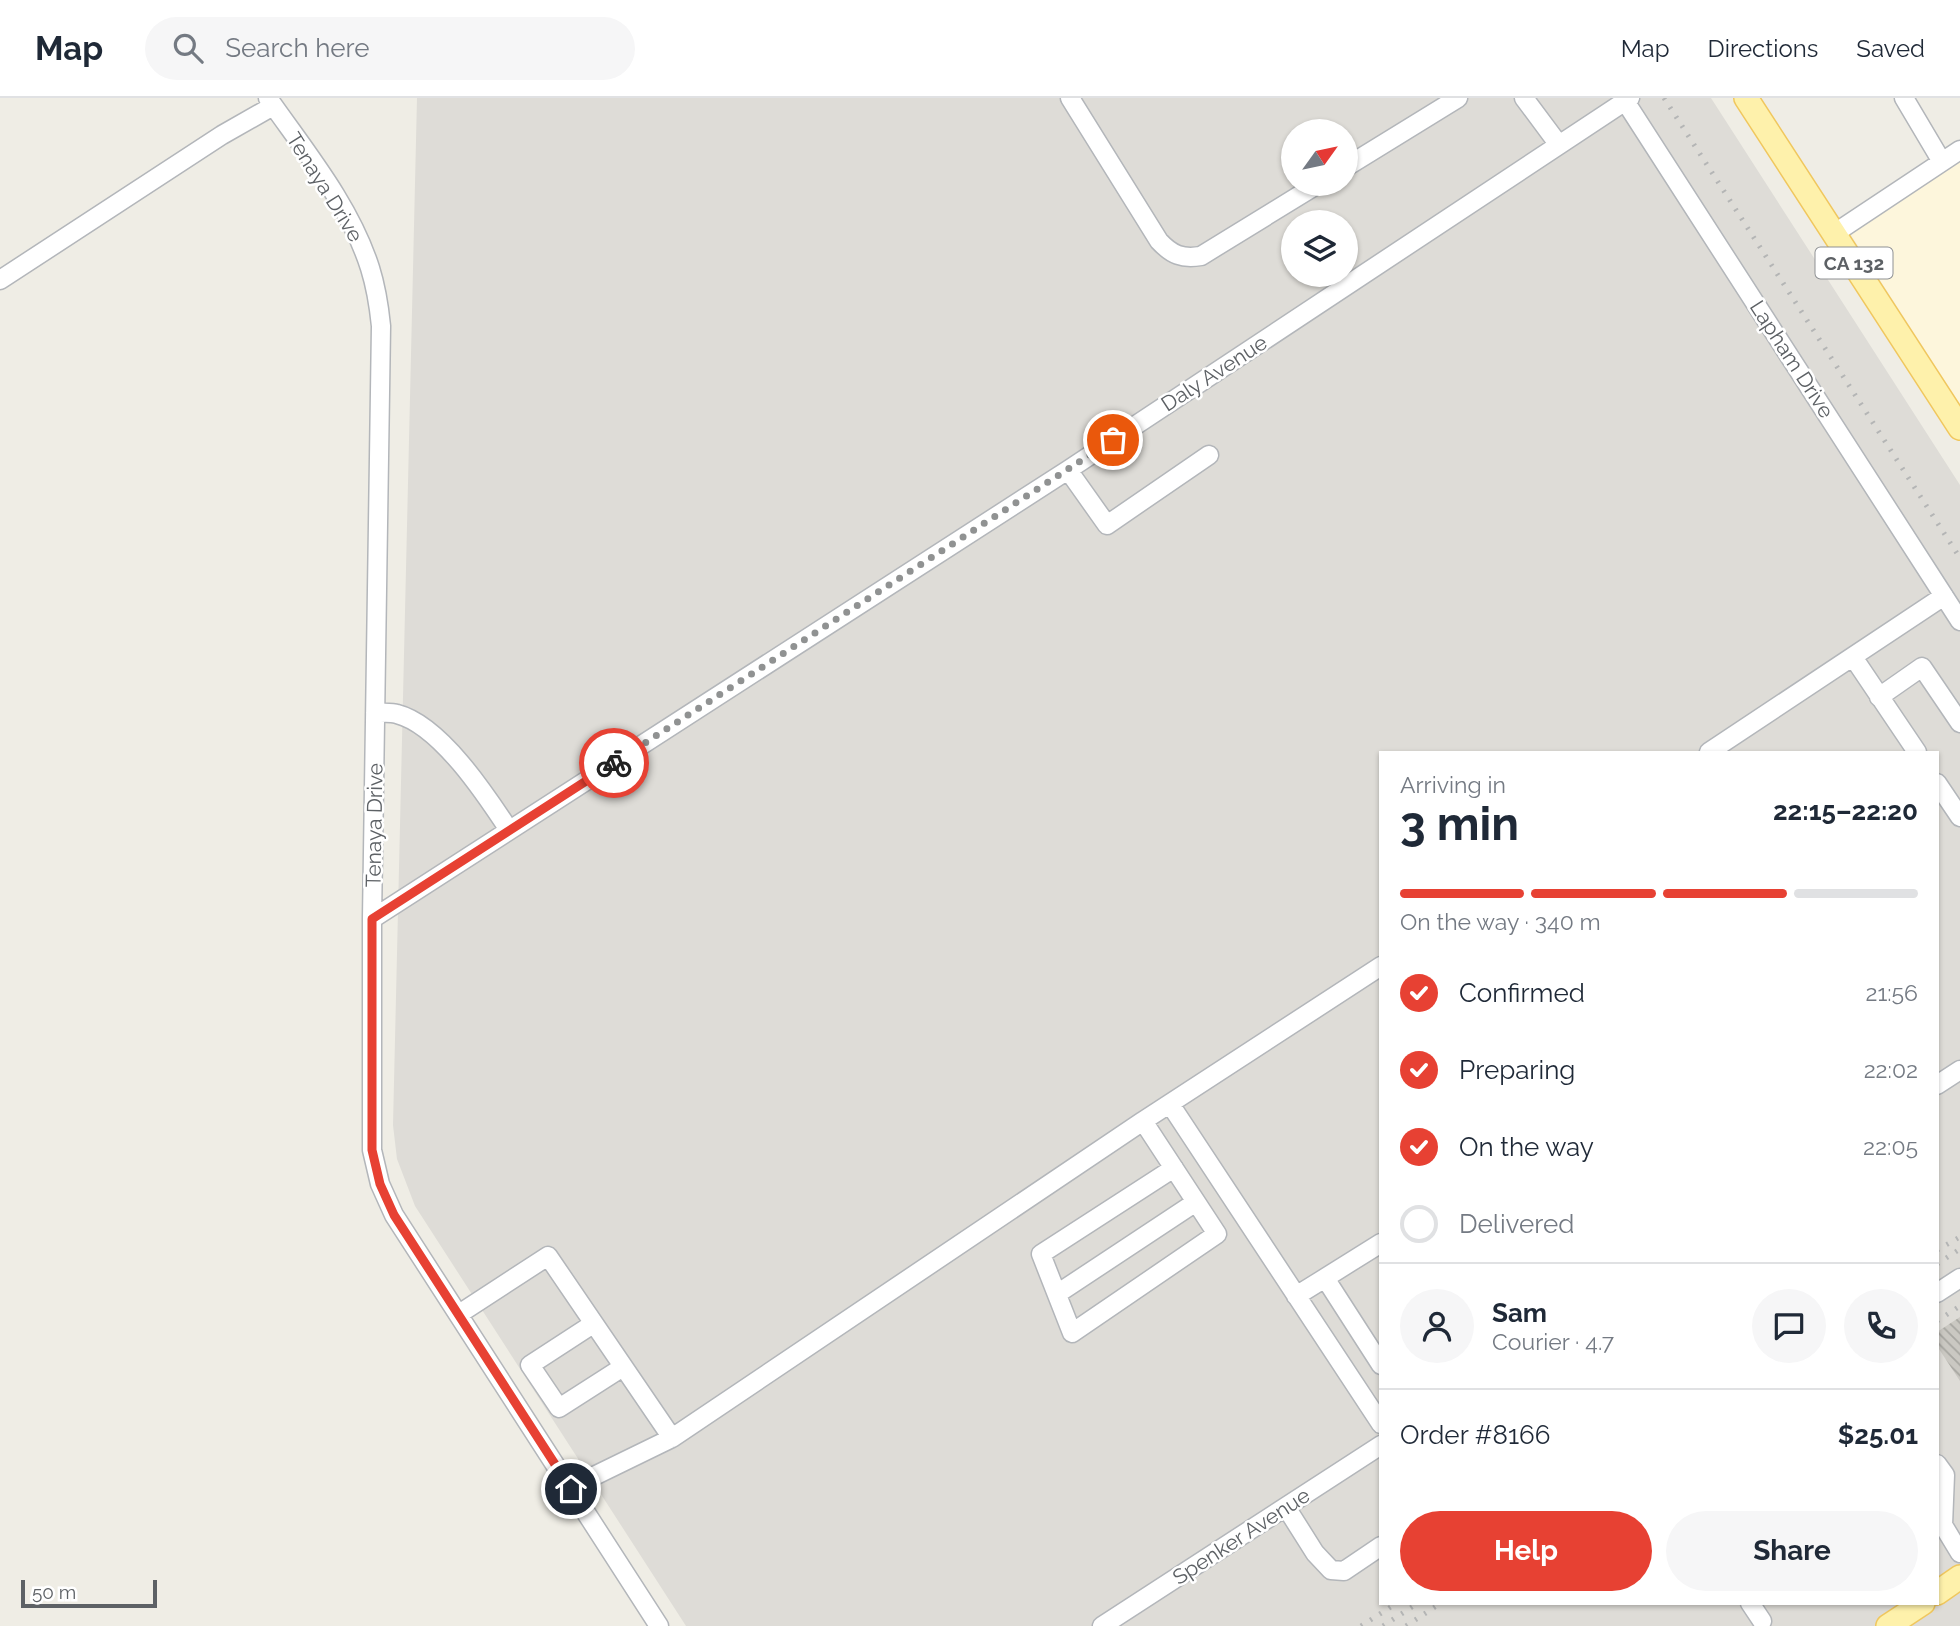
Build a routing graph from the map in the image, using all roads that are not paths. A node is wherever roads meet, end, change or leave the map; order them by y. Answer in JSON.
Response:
{"nodes":[{"id":1,"x":1070,"y":98,"type":"edge"},
{"id":2,"x":1458,"y":98,"type":"edge"},
{"id":3,"x":1524,"y":98,"type":"edge"},
{"id":4,"x":1746,"y":98,"type":"edge"},
{"id":5,"x":1904,"y":98,"type":"edge"},
{"id":6,"x":1626,"y":99,"type":"edge"},
{"id":7,"x":271,"y":102,"type":"edge"},
{"id":8,"x":1559,"y":145,"type":"junction"},
{"id":9,"x":1960,"y":150,"type":"edge"},
{"id":10,"x":1358,"y":160,"type":"edge"},
{"id":11,"x":1942,"y":162,"type":"junction"},
{"id":12,"x":1298,"y":196,"type":"edge"},
{"id":13,"x":1835,"y":233,"type":"junction"},
{"id":14,"x":0,"y":280,"type":"edge"},
{"id":15,"x":1960,"y":428,"type":"edge"},
{"id":16,"x":1209,"y":455,"type":"dead end"},
{"id":17,"x":1068,"y":470,"type":"junction"},
{"id":18,"x":1944,"y":596,"type":"junction"},
{"id":19,"x":1960,"y":621,"type":"edge"},
{"id":20,"x":1853,"y":657,"type":"junction"},
{"id":21,"x":1879,"y":697,"type":"junction"},
{"id":22,"x":375,"y":713,"type":"junction"},
{"id":23,"x":1960,"y":723,"type":"edge"},
{"id":24,"x":1711,"y":751,"type":"edge"},
{"id":25,"x":1916,"y":751,"type":"edge"},
{"id":26,"x":1939,"y":786,"type":"edge"},
{"id":27,"x":1960,"y":817,"type":"edge"},
{"id":28,"x":509,"y":830,"type":"junction"},
{"id":29,"x":372,"y":919,"type":"junction"},
{"id":30,"x":1379,"y":967,"type":"edge"},
{"id":31,"x":1960,"y":1070,"type":"edge"},
{"id":32,"x":1939,"y":1084,"type":"edge"},
{"id":33,"x":1170,"y":1104,"type":"junction"},
{"id":34,"x":1143,"y":1121,"type":"junction"},
{"id":35,"x":1174,"y":1168,"type":"junction"},
{"id":36,"x":1196,"y":1202,"type":"junction"},
{"id":37,"x":1379,"y":1244,"type":"edge"},
{"id":38,"x":1325,"y":1278,"type":"junction"},
{"id":39,"x":1960,"y":1278,"type":"edge"},
{"id":40,"x":1939,"y":1292,"type":"edge"},
{"id":41,"x":1056,"y":1294,"type":"junction"},
{"id":42,"x":1296,"y":1296,"type":"junction"},
{"id":43,"x":459,"y":1314,"type":"junction"},
{"id":44,"x":593,"y":1324,"type":"junction"},
{"id":45,"x":1379,"y":1362,"type":"edge"},
{"id":46,"x":623,"y":1367,"type":"junction"},
{"id":47,"x":1379,"y":1421,"type":"edge"},
{"id":48,"x":672,"y":1438,"type":"junction"},
{"id":49,"x":1379,"y":1447,"type":"edge"},
{"id":50,"x":1939,"y":1467,"type":"edge"},
{"id":51,"x":571,"y":1489,"type":"junction"},
{"id":52,"x":1286,"y":1507,"type":"junction"},
{"id":53,"x":1379,"y":1547,"type":"edge"},
{"id":54,"x":1960,"y":1553,"type":"edge"},
{"id":55,"x":1960,"y":1577,"type":"edge"},
{"id":56,"x":1939,"y":1592,"type":"edge"},
{"id":57,"x":1752,"y":1605,"type":"edge"},
{"id":58,"x":1760,"y":1624,"type":"edge"},
{"id":59,"x":659,"y":1626,"type":"edge"},
{"id":60,"x":1102,"y":1626,"type":"edge"}],
"edges":[{"from":1,"to":12,"type":"street"},
{"from":2,"to":10,"type":"street"},
{"from":3,"to":8,"type":"street"},
{"from":4,"to":13,"type":"main road","number":"CA 132"},
{"from":5,"to":11,"type":"street"},
{"from":6,"to":8,"type":"street","name":"Daly Avenue"},
{"from":6,"to":18,"type":"street","name":"Lapham Drive"},
{"from":7,"to":14,"type":"street"},
{"from":7,"to":22,"type":"street","name":"Tenaya Drive"},
{"from":8,"to":17,"type":"street","name":"Daly Avenue"},
{"from":9,"to":11,"type":"street"},
{"from":11,"to":13,"type":"street"},
{"from":13,"to":15,"type":"main road","number":"CA 132"},
{"from":16,"to":17,"type":"street"},
{"from":17,"to":28,"type":"street","name":"Daly Avenue"},
{"from":18,"to":19,"type":"street","name":"Lapham Drive"},
{"from":18,"to":20,"type":"street"},
{"from":20,"to":21,"type":"street"},
{"from":20,"to":24,"type":"street"},
{"from":21,"to":23,"type":"street"},
{"from":21,"to":25,"type":"street"},
{"from":22,"to":28,"type":"street"},
{"from":22,"to":29,"type":"street","name":"Tenaya Drive"},
{"from":26,"to":27,"type":"street"},
{"from":28,"to":29,"type":"street","name":"Daly Avenue"},
{"from":29,"to":43,"type":"street","name":"Tenaya Drive"},
{"from":30,"to":33,"type":"street"},
{"from":31,"to":32,"type":"street"},
{"from":33,"to":34,"type":"street"},
{"from":33,"to":42,"type":"street"},
{"from":34,"to":35,"type":"street"},
{"from":34,"to":48,"type":"street"},
{"from":35,"to":36,"type":"street"},
{"from":35,"to":41,"type":"street"},
{"from":36,"to":41,"type":"street"},
{"from":36,"to":41,"type":"street"},
{"from":37,"to":38,"type":"street"},
{"from":38,"to":42,"type":"street"},
{"from":38,"to":45,"type":"street"},
{"from":39,"to":40,"type":"street"},
{"from":42,"to":47,"type":"street"},
{"from":43,"to":44,"type":"street"},
{"from":43,"to":51,"type":"street","name":"Tenaya Drive"},
{"from":44,"to":46,"type":"street"},
{"from":44,"to":46,"type":"street"},
{"from":46,"to":48,"type":"street"},
{"from":48,"to":51,"type":"street"},
{"from":49,"to":52,"type":"street","name":"Spenker Avenue"},
{"from":50,"to":54,"type":"street"},
{"from":51,"to":59,"type":"street","name":"Tenaya Drive"},
{"from":52,"to":53,"type":"street"},
{"from":52,"to":60,"type":"street","name":"Spenker Avenue"},
{"from":55,"to":56,"type":"main road"},
{"from":57,"to":58,"type":"street"}]}
